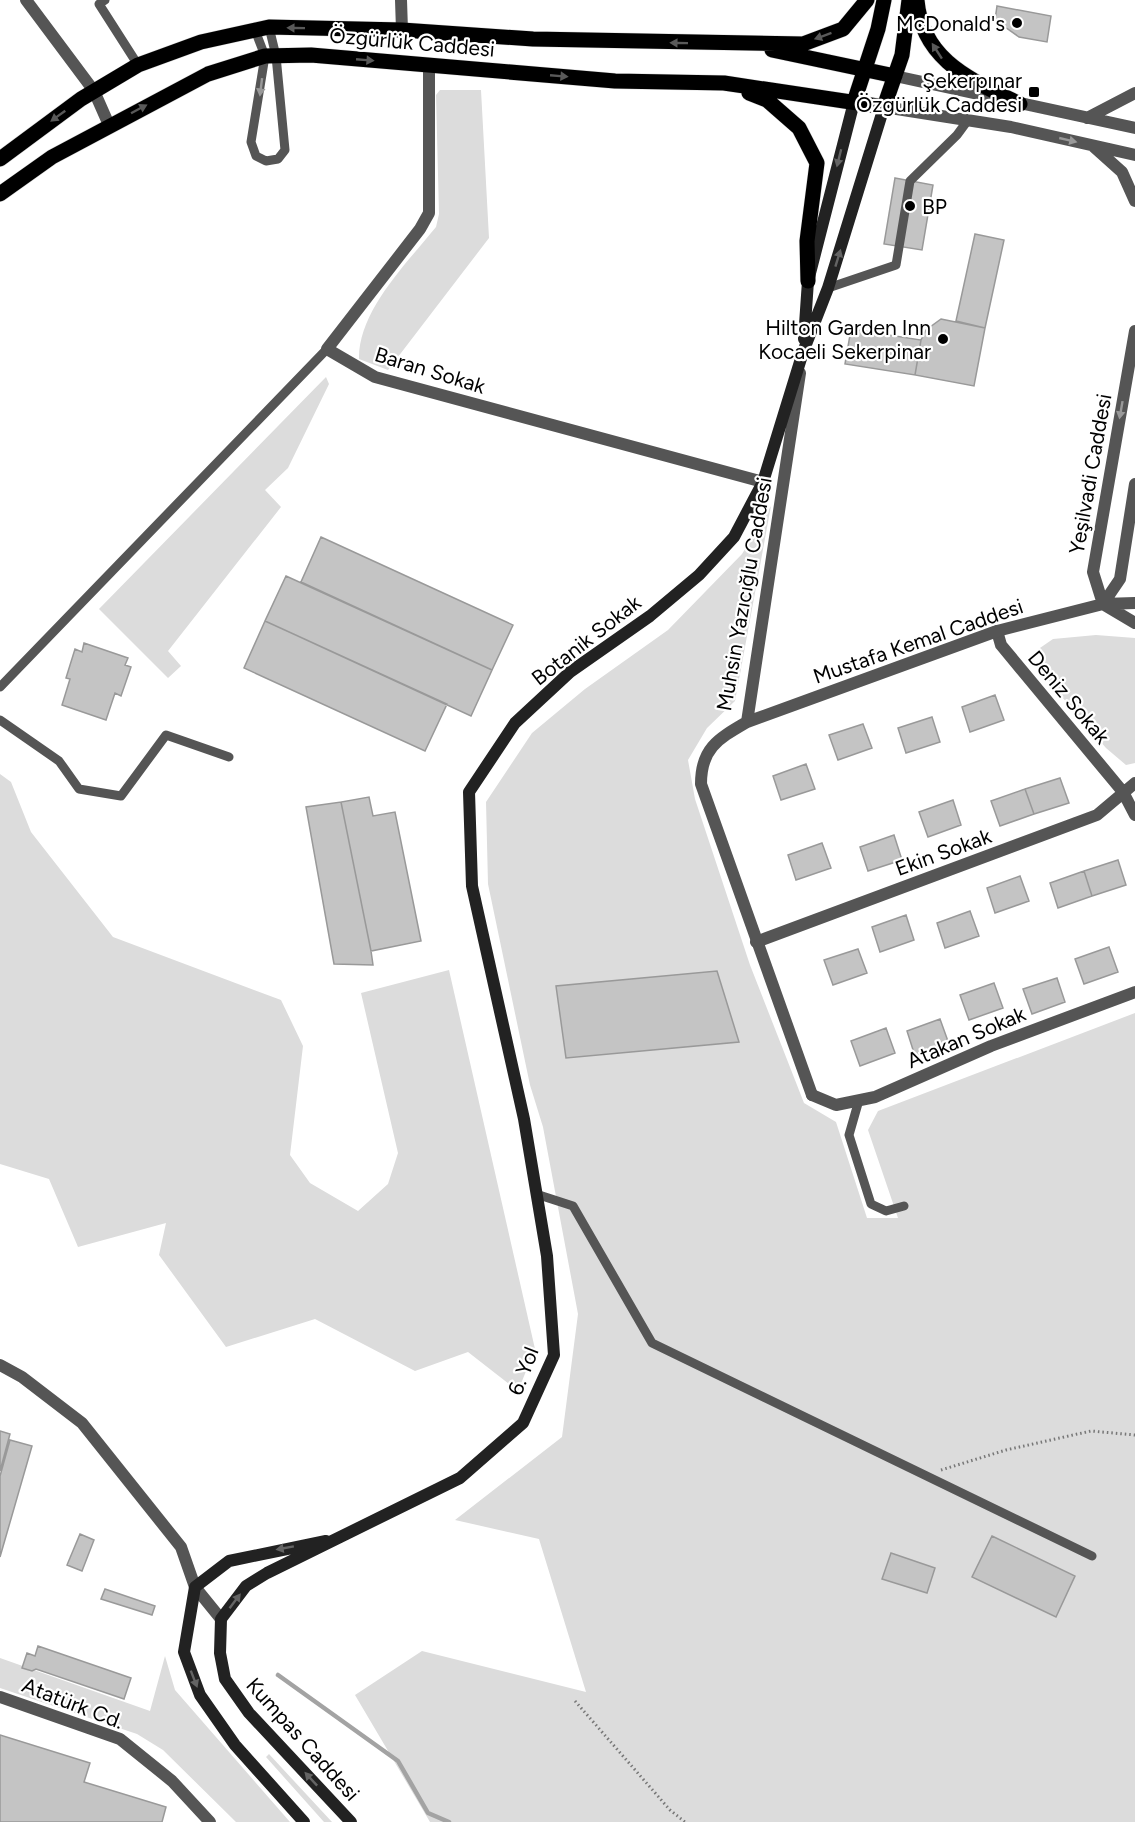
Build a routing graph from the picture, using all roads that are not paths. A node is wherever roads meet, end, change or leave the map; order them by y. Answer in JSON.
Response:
{"nodes":[{"id":1,"x":26,"y":0,"type":"edge"},
{"id":2,"x":105,"y":0,"type":"edge"},
{"id":3,"x":401,"y":0,"type":"edge"},
{"id":4,"x":867,"y":0,"type":"edge"},
{"id":5,"x":884,"y":0,"type":"edge"},
{"id":6,"x":909,"y":0,"type":"edge"},
{"id":7,"x":917,"y":0,"type":"edge"},
{"id":8,"x":262,"y":29,"type":"junction"},
{"id":9,"x":402,"y":30,"type":"junction"},
{"id":10,"x":738,"y":44,"type":"junction"},
{"id":11,"x":270,"y":56,"type":"junction"},
{"id":12,"x":138,"y":65,"type":"junction"},
{"id":13,"x":429,"y":65,"type":"junction"},
{"id":14,"x":865,"y":68,"type":"junction"},
{"id":15,"x":895,"y":76,"type":"junction"},
{"id":16,"x":724,"y":83,"type":"junction"},
{"id":17,"x":94,"y":92,"type":"junction"},
{"id":18,"x":1135,"y":93,"type":"edge"},
{"id":19,"x":854,"y":102,"type":"junction"},
{"id":20,"x":1020,"y":104,"type":"junction"},
{"id":21,"x":884,"y":108,"type":"junction"},
{"id":22,"x":1087,"y":118,"type":"junction"},
{"id":23,"x":968,"y":120,"type":"junction"},
{"id":24,"x":109,"y":125,"type":"junction"},
{"id":25,"x":1135,"y":128,"type":"edge"},
{"id":26,"x":1092,"y":145,"type":"junction"},
{"id":27,"x":1135,"y":155,"type":"edge"},
{"id":28,"x":0,"y":159,"type":"edge"},
{"id":29,"x":0,"y":194,"type":"edge"},
{"id":30,"x":1135,"y":201,"type":"edge"},
{"id":31,"x":808,"y":281,"type":"junction"},
{"id":32,"x":828,"y":288,"type":"junction"},
{"id":33,"x":1135,"y":331,"type":"edge"},
{"id":34,"x":327,"y":349,"type":"junction"},
{"id":35,"x":803,"y":352,"type":"junction"},
{"id":36,"x":763,"y":482,"type":"junction"},
{"id":37,"x":1135,"y":484,"type":"edge"},
{"id":38,"x":1135,"y":603,"type":"edge"},
{"id":39,"x":1103,"y":604,"type":"junction"},
{"id":40,"x":1135,"y":623,"type":"edge"},
{"id":41,"x":997,"y":631,"type":"junction"},
{"id":42,"x":0,"y":687,"type":"edge"},
{"id":43,"x":0,"y":720,"type":"edge"},
{"id":44,"x":747,"y":722,"type":"junction"},
{"id":45,"x":229,"y":757,"type":"dead end"},
{"id":46,"x":1135,"y":783,"type":"edge"},
{"id":47,"x":1123,"y":792,"type":"junction"},
{"id":48,"x":1135,"y":815,"type":"edge"},
{"id":49,"x":756,"y":942,"type":"junction"},
{"id":50,"x":1135,"y":992,"type":"edge"},
{"id":51,"x":812,"y":1095,"type":"joint"},
{"id":52,"x":859,"y":1100,"type":"junction"},
{"id":53,"x":524,"y":1119,"type":"joint"},
{"id":54,"x":537,"y":1194,"type":"junction"},
{"id":55,"x":904,"y":1206,"type":"dead end"},
{"id":56,"x":0,"y":1365,"type":"edge"},
{"id":57,"x":342,"y":1538,"type":"junction"},
{"id":58,"x":1092,"y":1556,"type":"dead end"},
{"id":59,"x":195,"y":1587,"type":"junction"},
{"id":60,"x":221,"y":1619,"type":"junction"},
{"id":61,"x":0,"y":1697,"type":"edge"},
{"id":62,"x":210,"y":1822,"type":"edge"},
{"id":63,"x":304,"y":1822,"type":"edge"},
{"id":64,"x":351,"y":1822,"type":"edge"}],
"edges":[{"from":1,"to":17,"type":"street"},
{"from":2,"to":12,"type":"lane"},
{"from":3,"to":9,"type":"street"},
{"from":4,"to":10,"type":"main road","one_way":true},
{"from":5,"to":14,"type":"main road"},
{"from":6,"to":15,"type":"main road","name":"Muhsin Yazıcığlu Caddesi"},
{"from":20,"to":7,"type":"main road","one_way":true},
{"from":9,"to":8,"type":"main road","name":"Özgürlük Caddesi","one_way":true},
{"from":8,"to":11,"type":"lane"},
{"from":8,"to":11,"type":"lane"},
{"from":8,"to":12,"type":"main road","name":"Özgürlük Caddesi"},
{"from":10,"to":9,"type":"main road","name":"Özgürlük Caddesi","one_way":true},
{"from":10,"to":14,"type":"main road"},
{"from":11,"to":11,"type":"lane","one_way":true},
{"from":11,"to":13,"type":"main road","name":"Özgürlük Caddesi","one_way":true},
{"from":24,"to":11,"type":"main road","name":"Özgürlük Caddesi","one_way":true},
{"from":12,"to":17,"type":"main road","name":"Özgürlük Caddesi"},
{"from":13,"to":16,"type":"main road","name":"Özgürlük Caddesi","one_way":true},
{"from":13,"to":34,"type":"street"},
{"from":14,"to":15,"type":"main road"},
{"from":14,"to":19,"type":"main road"},
{"from":15,"to":20,"type":"street"},
{"from":15,"to":21,"type":"main road","name":"Muhsin Yazıcığlu Caddesi"},
{"from":16,"to":19,"type":"main road","name":"Özgürlük Caddesi"},
{"from":16,"to":31,"type":"main road"},
{"from":17,"to":24,"type":"street"},
{"from":17,"to":28,"type":"main road","name":"Özgürlük Caddesi","one_way":true},
{"from":18,"to":22,"type":"street"},
{"from":19,"to":21,"type":"main road","name":"Özgürlük Caddesi"},
{"from":19,"to":31,"type":"main road","name":"Muhsin Yazıcığlu Caddesi","one_way":true},
{"from":20,"to":22,"type":"street"},
{"from":21,"to":23,"type":"street"},
{"from":32,"to":21,"type":"main road","name":"Muhsin Yazıcığlu Caddesi","one_way":true},
{"from":22,"to":25,"type":"street"},
{"from":23,"to":26,"type":"street","one_way":true},
{"from":23,"to":32,"type":"lane"},
{"from":24,"to":29,"type":"main road","name":"Özgürlük Caddesi"},
{"from":26,"to":27,"type":"street"},
{"from":26,"to":30,"type":"street"},
{"from":31,"to":35,"type":"main road","name":"Muhsin Yazıcığlu Caddesi"},
{"from":32,"to":35,"type":"main road","name":"Muhsin Yazıcığlu Caddesi"},
{"from":33,"to":39,"type":"street","name":"Yeşilvadi Caddesi","one_way":true},
{"from":34,"to":36,"type":"street","name":"Baran Sokak"},
{"from":34,"to":42,"type":"lane"},
{"from":35,"to":36,"type":"main road","name":"Botanik Sokak"},
{"from":35,"to":44,"type":"street","name":"Muhsin Yazıcığlu Caddesi"},
{"from":36,"to":53,"type":"main road","name":"Botanik Sokak"},
{"from":37,"to":39,"type":"street"},
{"from":38,"to":39,"type":"street","name":"Mustafa Kemal Caddesi"},
{"from":39,"to":40,"type":"street"},
{"from":39,"to":41,"type":"street","name":"Mustafa Kemal Caddesi"},
{"from":41,"to":44,"type":"street","name":"Mustafa Kemal Caddesi"},
{"from":41,"to":47,"type":"street","name":"Deniz Sokak"},
{"from":43,"to":45,"type":"lane"},
{"from":44,"to":49,"type":"street","name":"Muhsin Yazıcığlu Caddesi"},
{"from":46,"to":47,"type":"street","name":"Ekin Sokak"},
{"from":47,"to":48,"type":"street","name":"Deniz Sokak"},
{"from":47,"to":49,"type":"street","name":"Ekin Sokak"},
{"from":49,"to":51,"type":"street","name":"Muhsin Yazıcığlu Caddesi"},
{"from":50,"to":52,"type":"street","name":"Atakan Sokak"},
{"from":51,"to":52,"type":"street","name":"Atakan Sokak"},
{"from":52,"to":55,"type":"lane"},
{"from":53,"to":54,"type":"main road","name":"6. Yol"},
{"from":54,"to":57,"type":"main road","name":"6. Yol"},
{"from":54,"to":58,"type":"lane"},
{"from":56,"to":59,"type":"street"},
{"from":57,"to":59,"type":"main road","one_way":true},
{"from":60,"to":57,"type":"main road","one_way":true},
{"from":59,"to":60,"type":"street"},
{"from":59,"to":63,"type":"main road","one_way":true},
{"from":64,"to":60,"type":"main road","name":"Kumpas Caddesi","one_way":true},
{"from":61,"to":62,"type":"street","name":"Atatürk Cd."}]}
